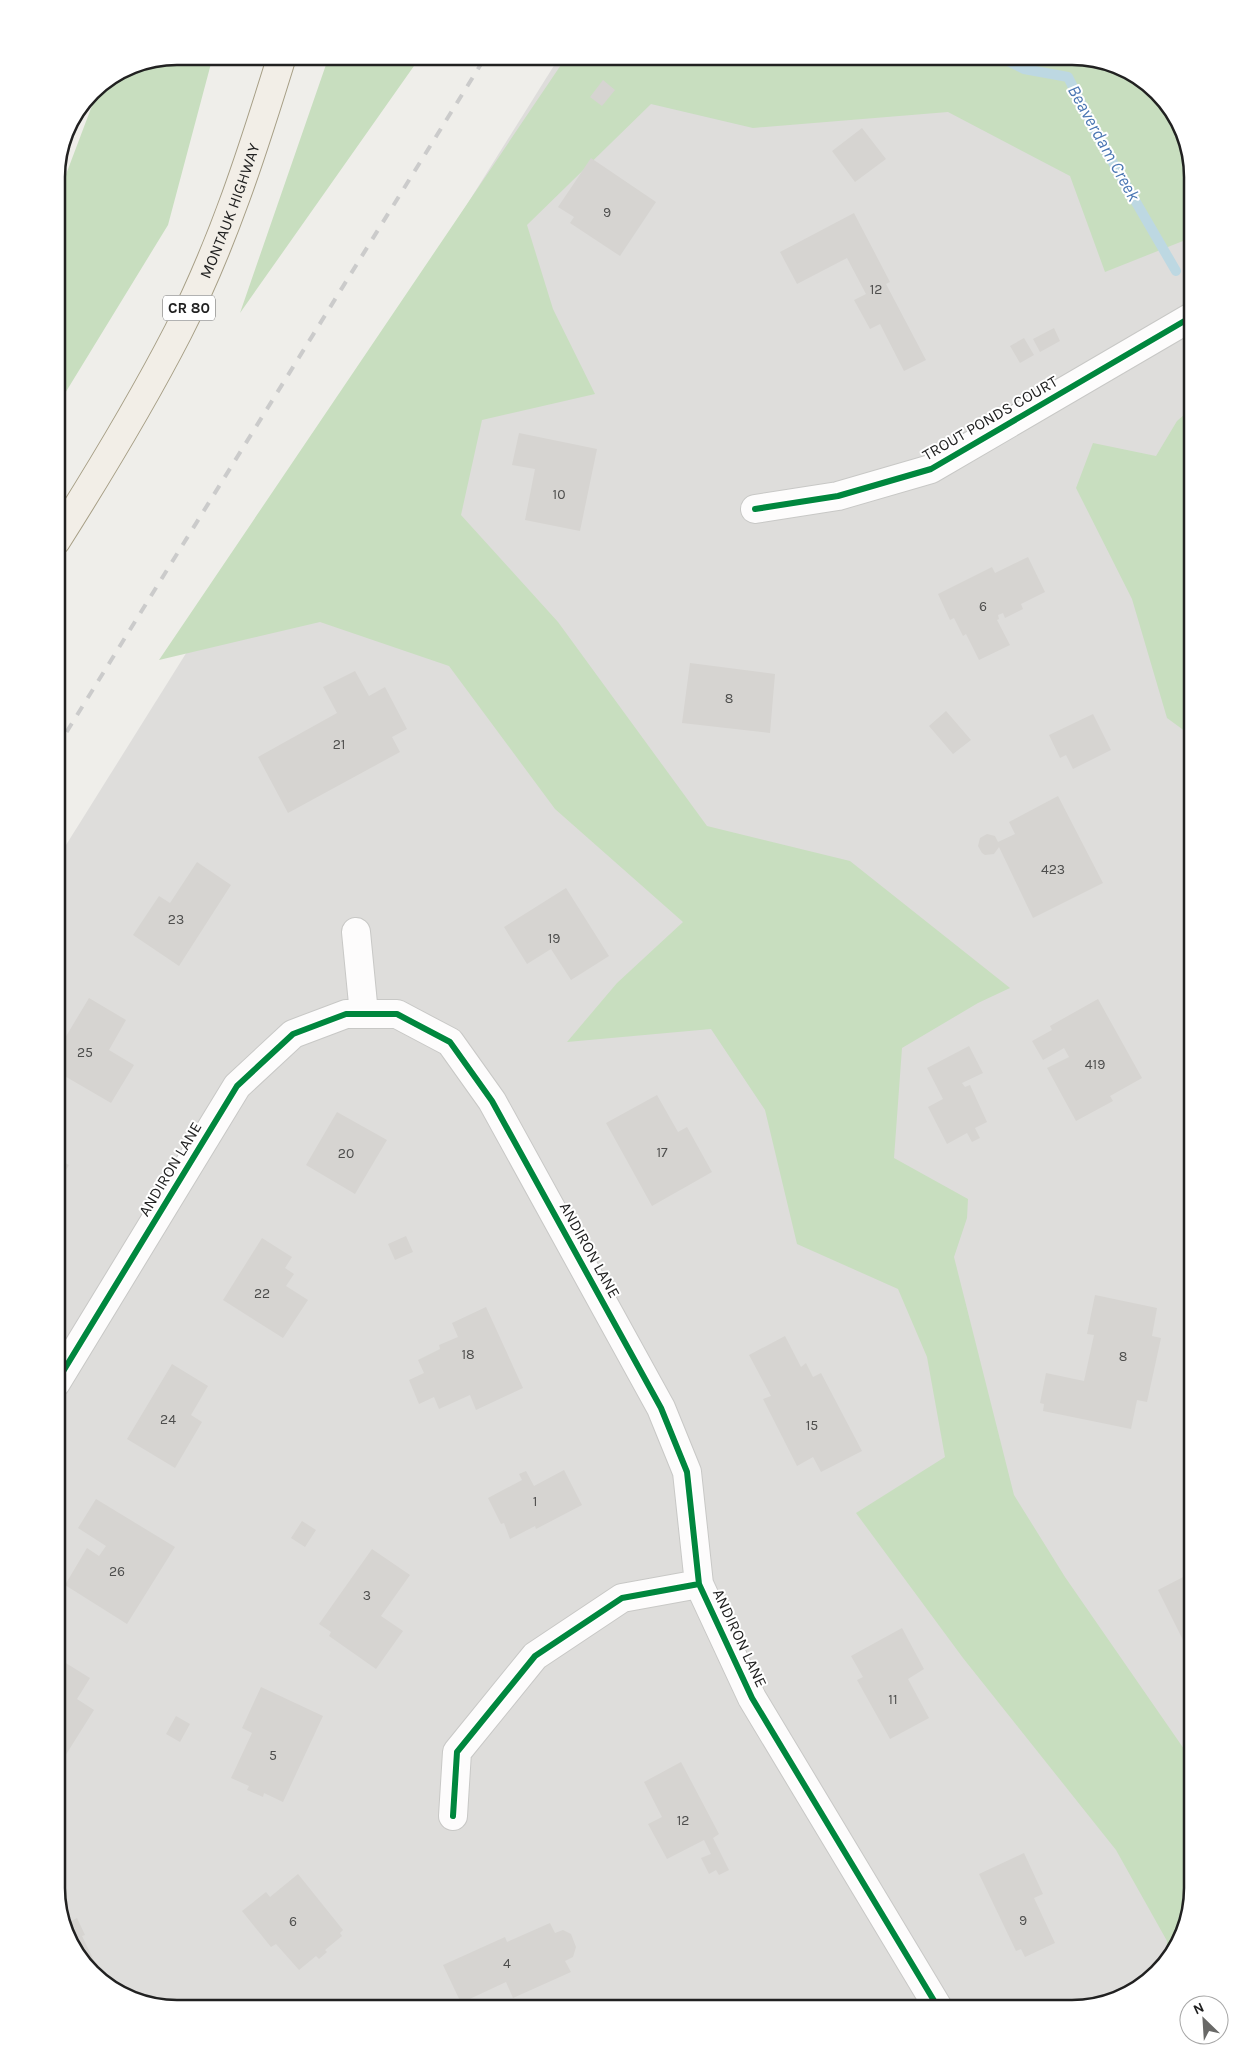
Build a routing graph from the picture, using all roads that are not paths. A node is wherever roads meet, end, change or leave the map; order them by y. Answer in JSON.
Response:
{"nodes":[{"id":1,"x":279,"y":65,"type":"edge"},
{"id":2,"x":1184,"y":321,"type":"edge"},
{"id":3,"x":755,"y":509,"type":"dead end"},
{"id":4,"x":65,"y":527,"type":"edge"},
{"id":5,"x":356,"y":932,"type":"dead end"},
{"id":6,"x":364,"y":1014,"type":"junction"},
{"id":7,"x":65,"y":1368,"type":"edge"},
{"id":8,"x":699,"y":1584,"type":"junction"},
{"id":9,"x":453,"y":1816,"type":"dead end"},
{"id":10,"x":934,"y":2000,"type":"edge"}],
"edges":[{"from":1,"to":4,"type":"main road","name":"MONTAUK HIGHWAY","number":"CR 80"},
{"from":2,"to":3,"type":"street","name":"TROUT PONDS COURT"},
{"from":5,"to":6,"type":"street"},
{"from":6,"to":7,"type":"street","name":"ANDIRON LANE"},
{"from":6,"to":8,"type":"street","name":"ANDIRON LANE"},
{"from":8,"to":9,"type":"street"},
{"from":8,"to":10,"type":"street","name":"ANDIRON LANE"}]}
